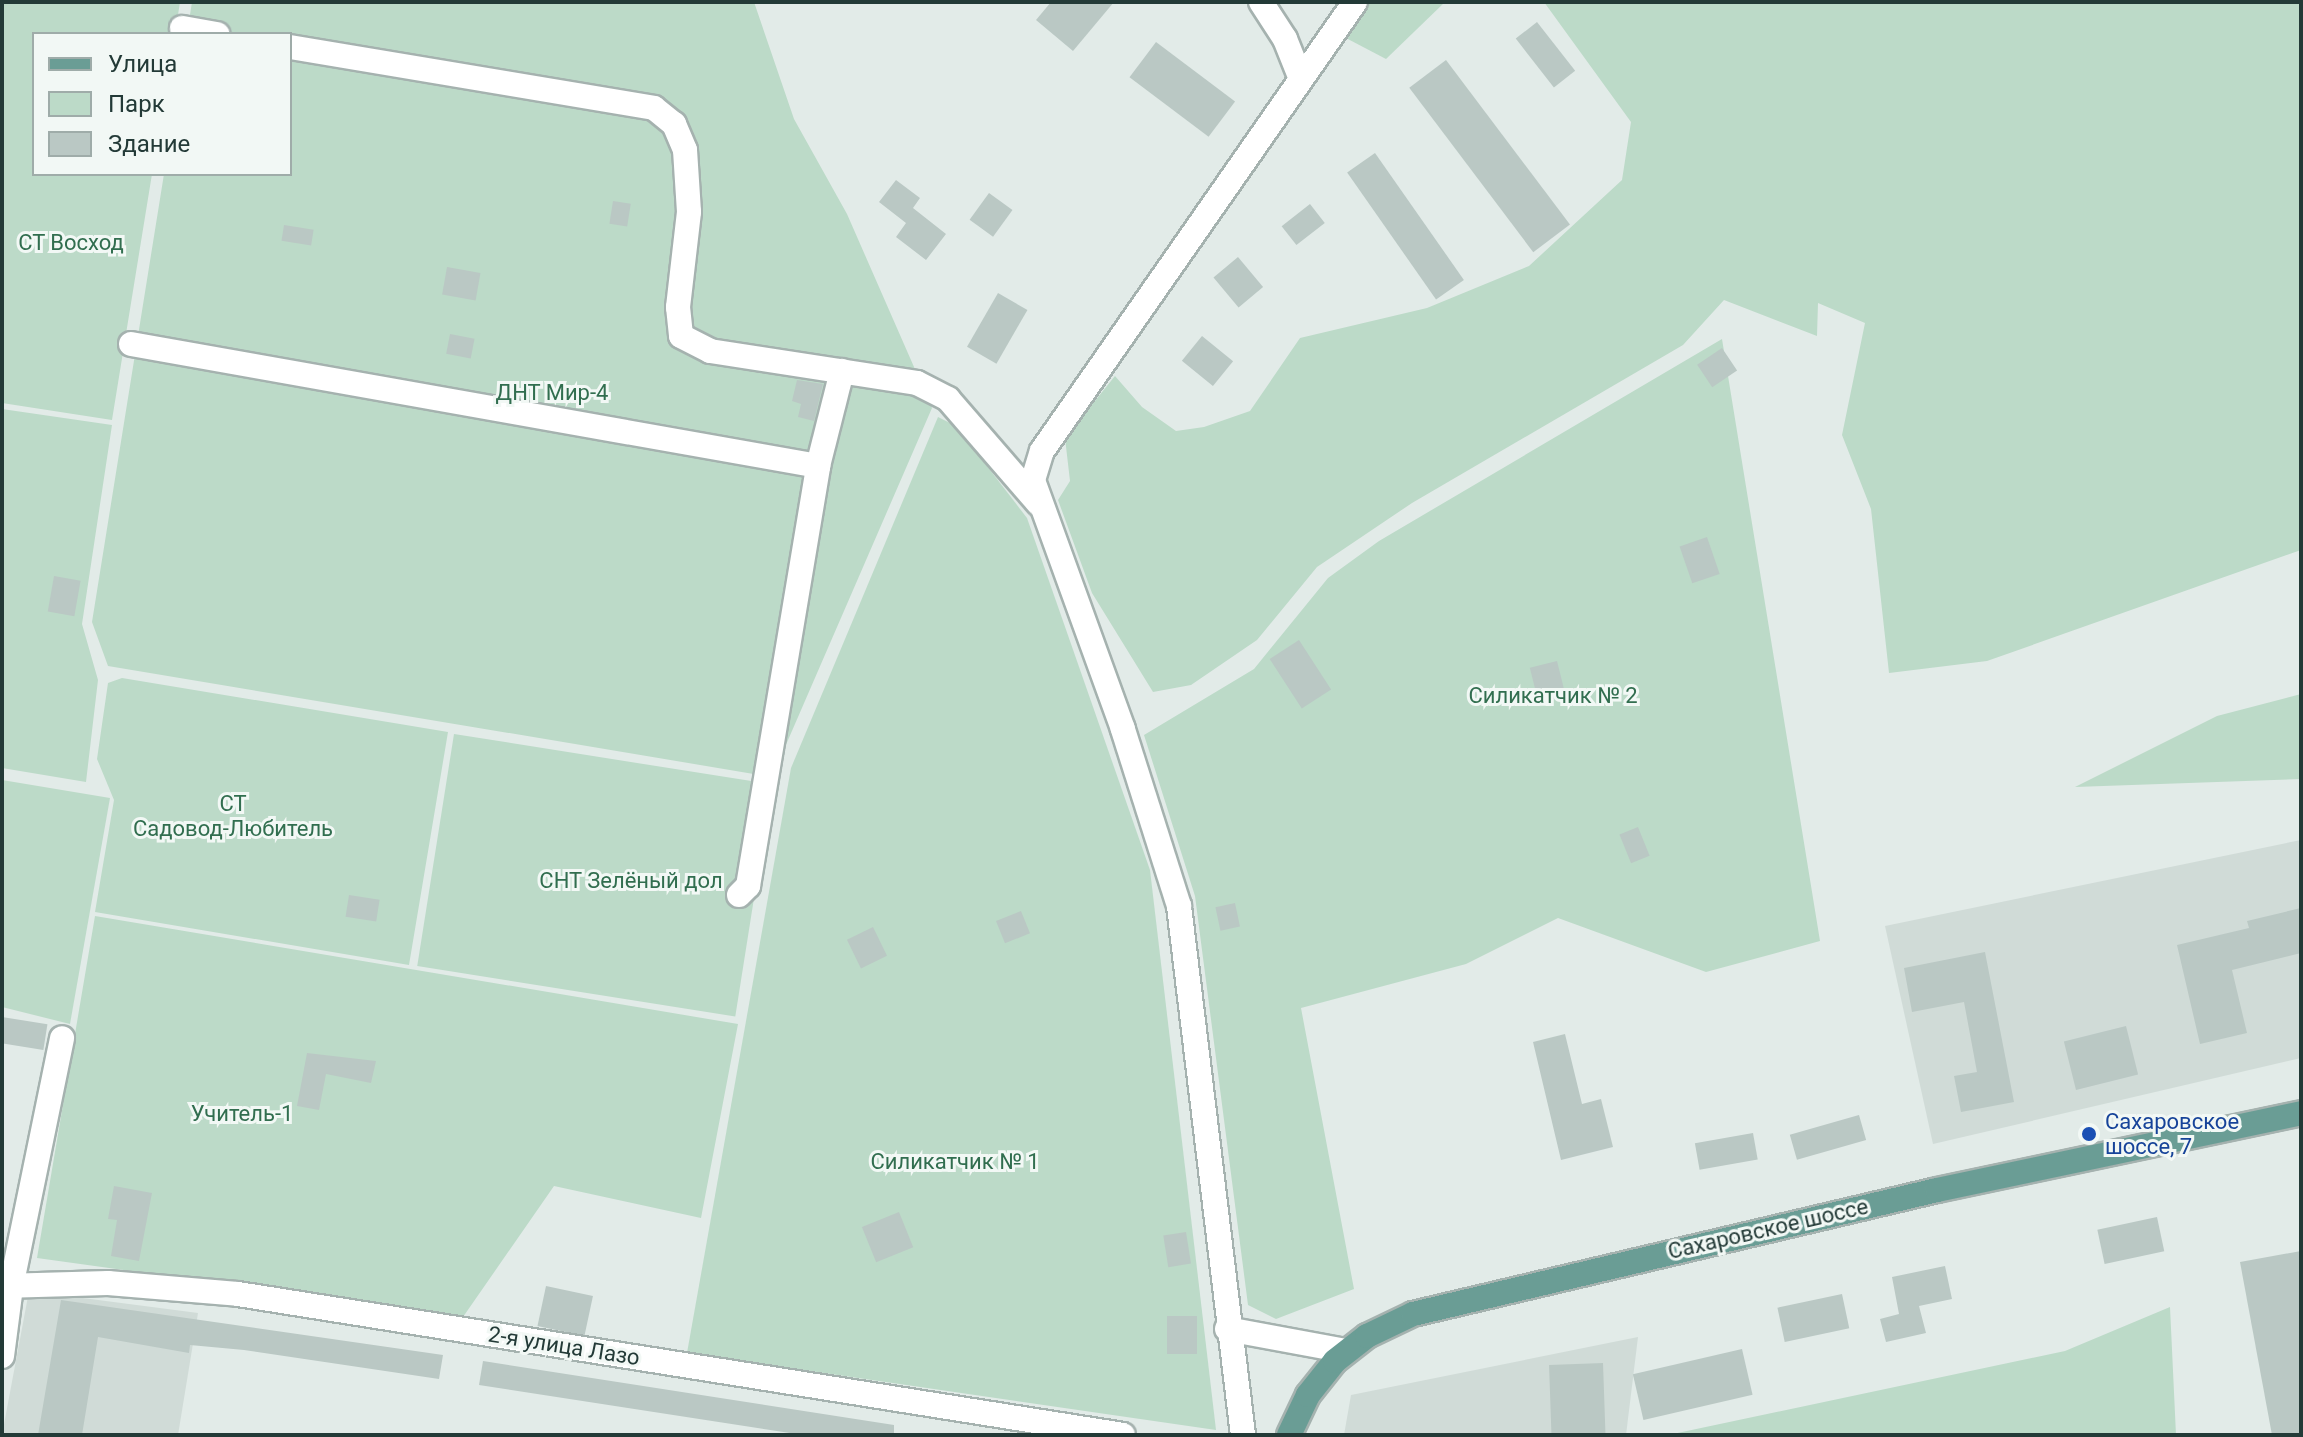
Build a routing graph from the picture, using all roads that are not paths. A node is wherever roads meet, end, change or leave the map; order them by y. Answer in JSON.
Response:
{"nodes":[{"id":1,"x":1261,"y":2,"type":"edge"},
{"id":2,"x":1355,"y":2,"type":"edge"},
{"id":3,"x":182,"y":28,"type":"dead end"},
{"id":4,"x":205,"y":32,"type":"edge"},
{"id":5,"x":292,"y":47,"type":"edge"},
{"id":6,"x":1301,"y":79,"type":"junction"},
{"id":7,"x":131,"y":344,"type":"dead end"},
{"id":8,"x":842,"y":371,"type":"junction"},
{"id":9,"x":818,"y":466,"type":"junction"},
{"id":10,"x":1039,"y":504,"type":"junction"},
{"id":11,"x":739,"y":895,"type":"dead end"},
{"id":12,"x":62,"y":1038,"type":"dead end"},
{"id":13,"x":2301,"y":1113,"type":"edge"},
{"id":14,"x":6,"y":1286,"type":"edge"},
{"id":15,"x":1227,"y":1329,"type":"junction"},
{"id":16,"x":1346,"y":1351,"type":"junction"},
{"id":17,"x":2,"y":1356,"type":"edge"},
{"id":18,"x":1123,"y":1435,"type":"edge"},
{"id":19,"x":1243,"y":1435,"type":"edge"},
{"id":20,"x":1289,"y":1435,"type":"edge"}],
"edges":[{"from":1,"to":6,"type":"street"},
{"from":2,"to":6,"type":"street"},
{"from":3,"to":4,"type":"street"},
{"from":5,"to":8,"type":"street"},
{"from":6,"to":10,"type":"street"},
{"from":7,"to":9,"type":"street"},
{"from":8,"to":9,"type":"street"},
{"from":8,"to":10,"type":"street"},
{"from":9,"to":11,"type":"street"},
{"from":10,"to":15,"type":"street"},
{"from":12,"to":14,"type":"street"},
{"from":13,"to":16,"type":"main road","name":"Сахаровское шоссе"},
{"from":14,"to":17,"type":"street"},
{"from":14,"to":18,"type":"street","name":"2-я улица Лазо"},
{"from":15,"to":16,"type":"street"},
{"from":15,"to":19,"type":"street"},
{"from":16,"to":20,"type":"main road","name":"Сахаровское шоссе"}]}
